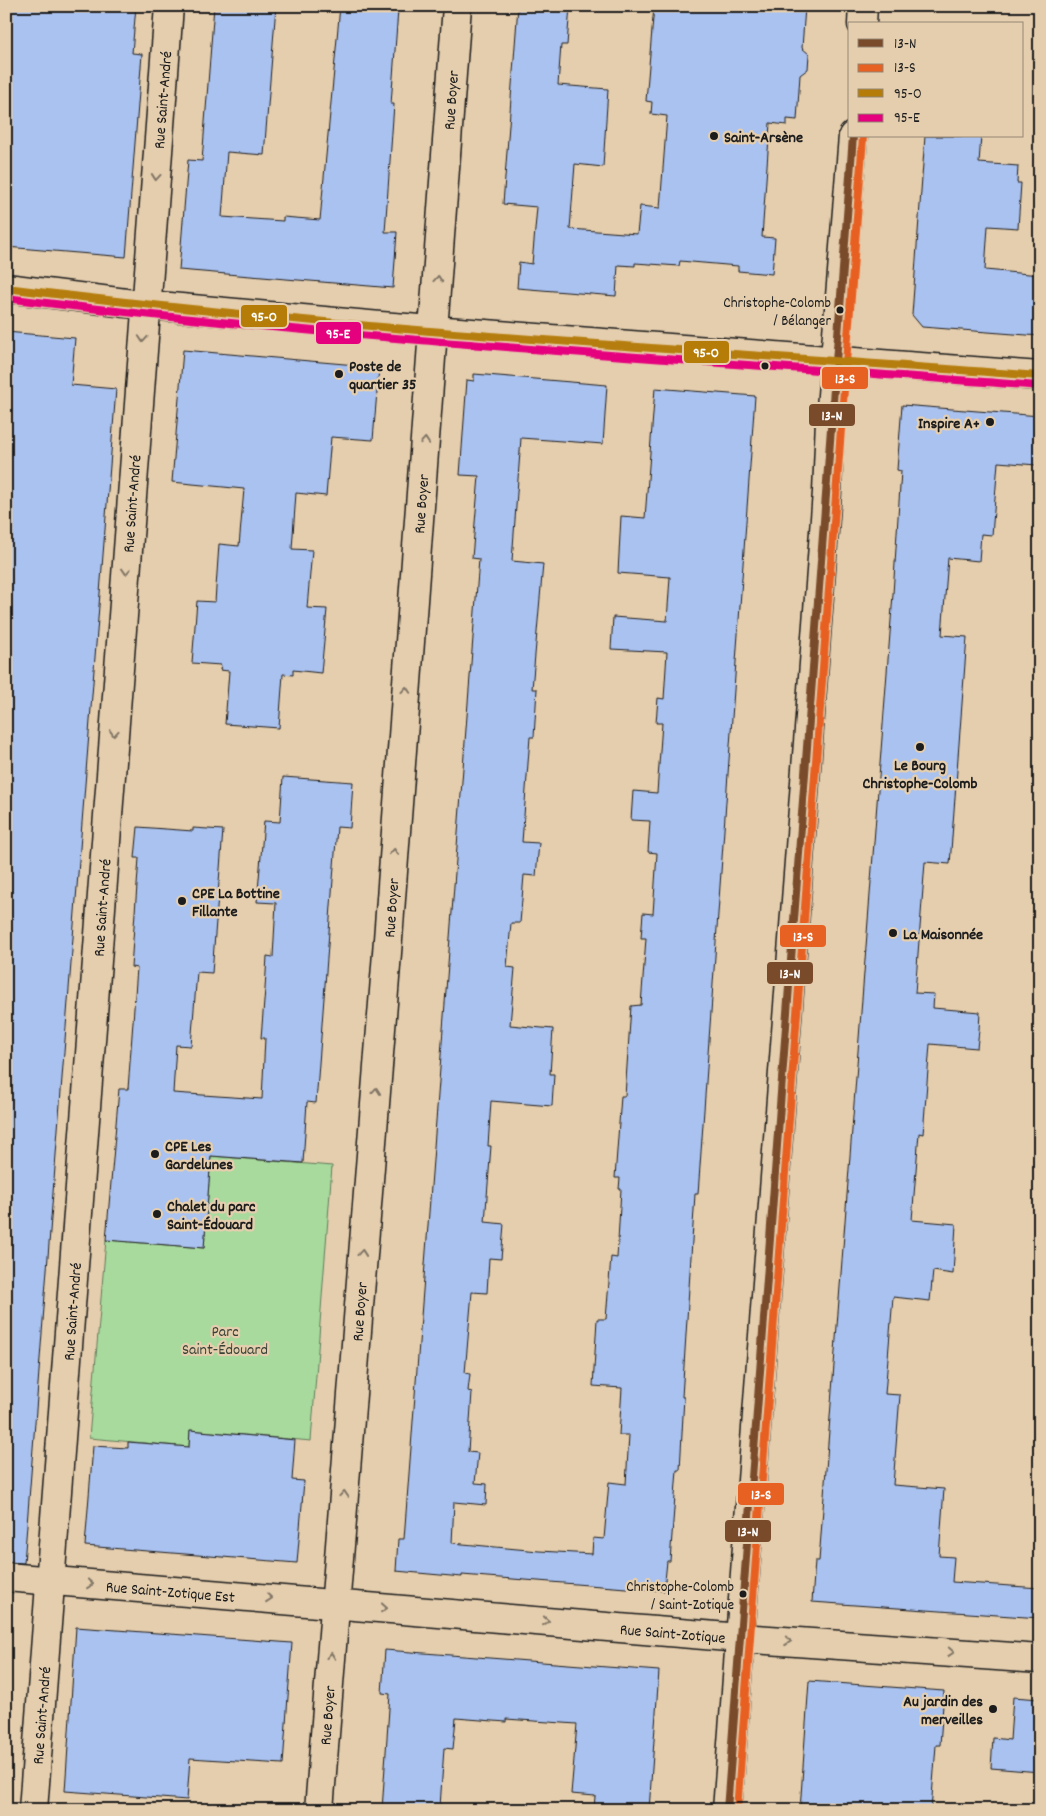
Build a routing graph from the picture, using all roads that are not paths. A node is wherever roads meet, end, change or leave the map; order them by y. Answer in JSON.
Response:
{"nodes":[{"id":1,"x":170,"y":6,"type":"edge"},
{"id":2,"x":457,"y":6,"type":"edge"},
{"id":3,"x":863,"y":6,"type":"edge"},
{"id":4,"x":862,"y":22,"type":"edge"},
{"id":5,"x":854,"y":138,"type":"edge"},
{"id":6,"x":6,"y":288,"type":"edge"},
{"id":7,"x":145,"y":305,"type":"junction"},
{"id":8,"x":434,"y":330,"type":"junction"},
{"id":9,"x":835,"y":360,"type":"junction"},
{"id":10,"x":1040,"y":376,"type":"edge"},
{"id":11,"x":6,"y":1577,"type":"edge"},
{"id":12,"x":52,"y":1580,"type":"junction"},
{"id":13,"x":336,"y":1604,"type":"junction"},
{"id":14,"x":740,"y":1638,"type":"junction"},
{"id":15,"x":1040,"y":1659,"type":"edge"},
{"id":16,"x":33,"y":1810,"type":"edge"},
{"id":17,"x":319,"y":1810,"type":"edge"},
{"id":18,"x":727,"y":1810,"type":"edge"}],
"edges":[{"from":1,"to":7,"type":"street","name":"Rue Saint-André","one_way":true},
{"from":8,"to":2,"type":"street","name":"Rue Boyer","one_way":true},
{"from":3,"to":4,"type":"street"},
{"from":5,"to":9,"type":"street"},
{"from":6,"to":7,"type":"street"},
{"from":7,"to":8,"type":"street"},
{"from":7,"to":12,"type":"street","name":"Rue Saint-André","one_way":true},
{"from":8,"to":9,"type":"street"},
{"from":13,"to":8,"type":"street","name":"Rue Boyer","one_way":true},
{"from":9,"to":10,"type":"street"},
{"from":9,"to":14,"type":"street"},
{"from":11,"to":12,"type":"street","name":"Rue Saint-Zotique Est"},
{"from":12,"to":13,"type":"street","name":"Rue Saint-Zotique Est","one_way":true},
{"from":12,"to":16,"type":"street","name":"Rue Saint-André"},
{"from":13,"to":14,"type":"street","name":"Rue Saint-Zotique","one_way":true},
{"from":17,"to":13,"type":"street","name":"Rue Boyer","one_way":true},
{"from":14,"to":15,"type":"street","name":"Rue Saint-Zotique","one_way":true},
{"from":14,"to":18,"type":"street"}]}
